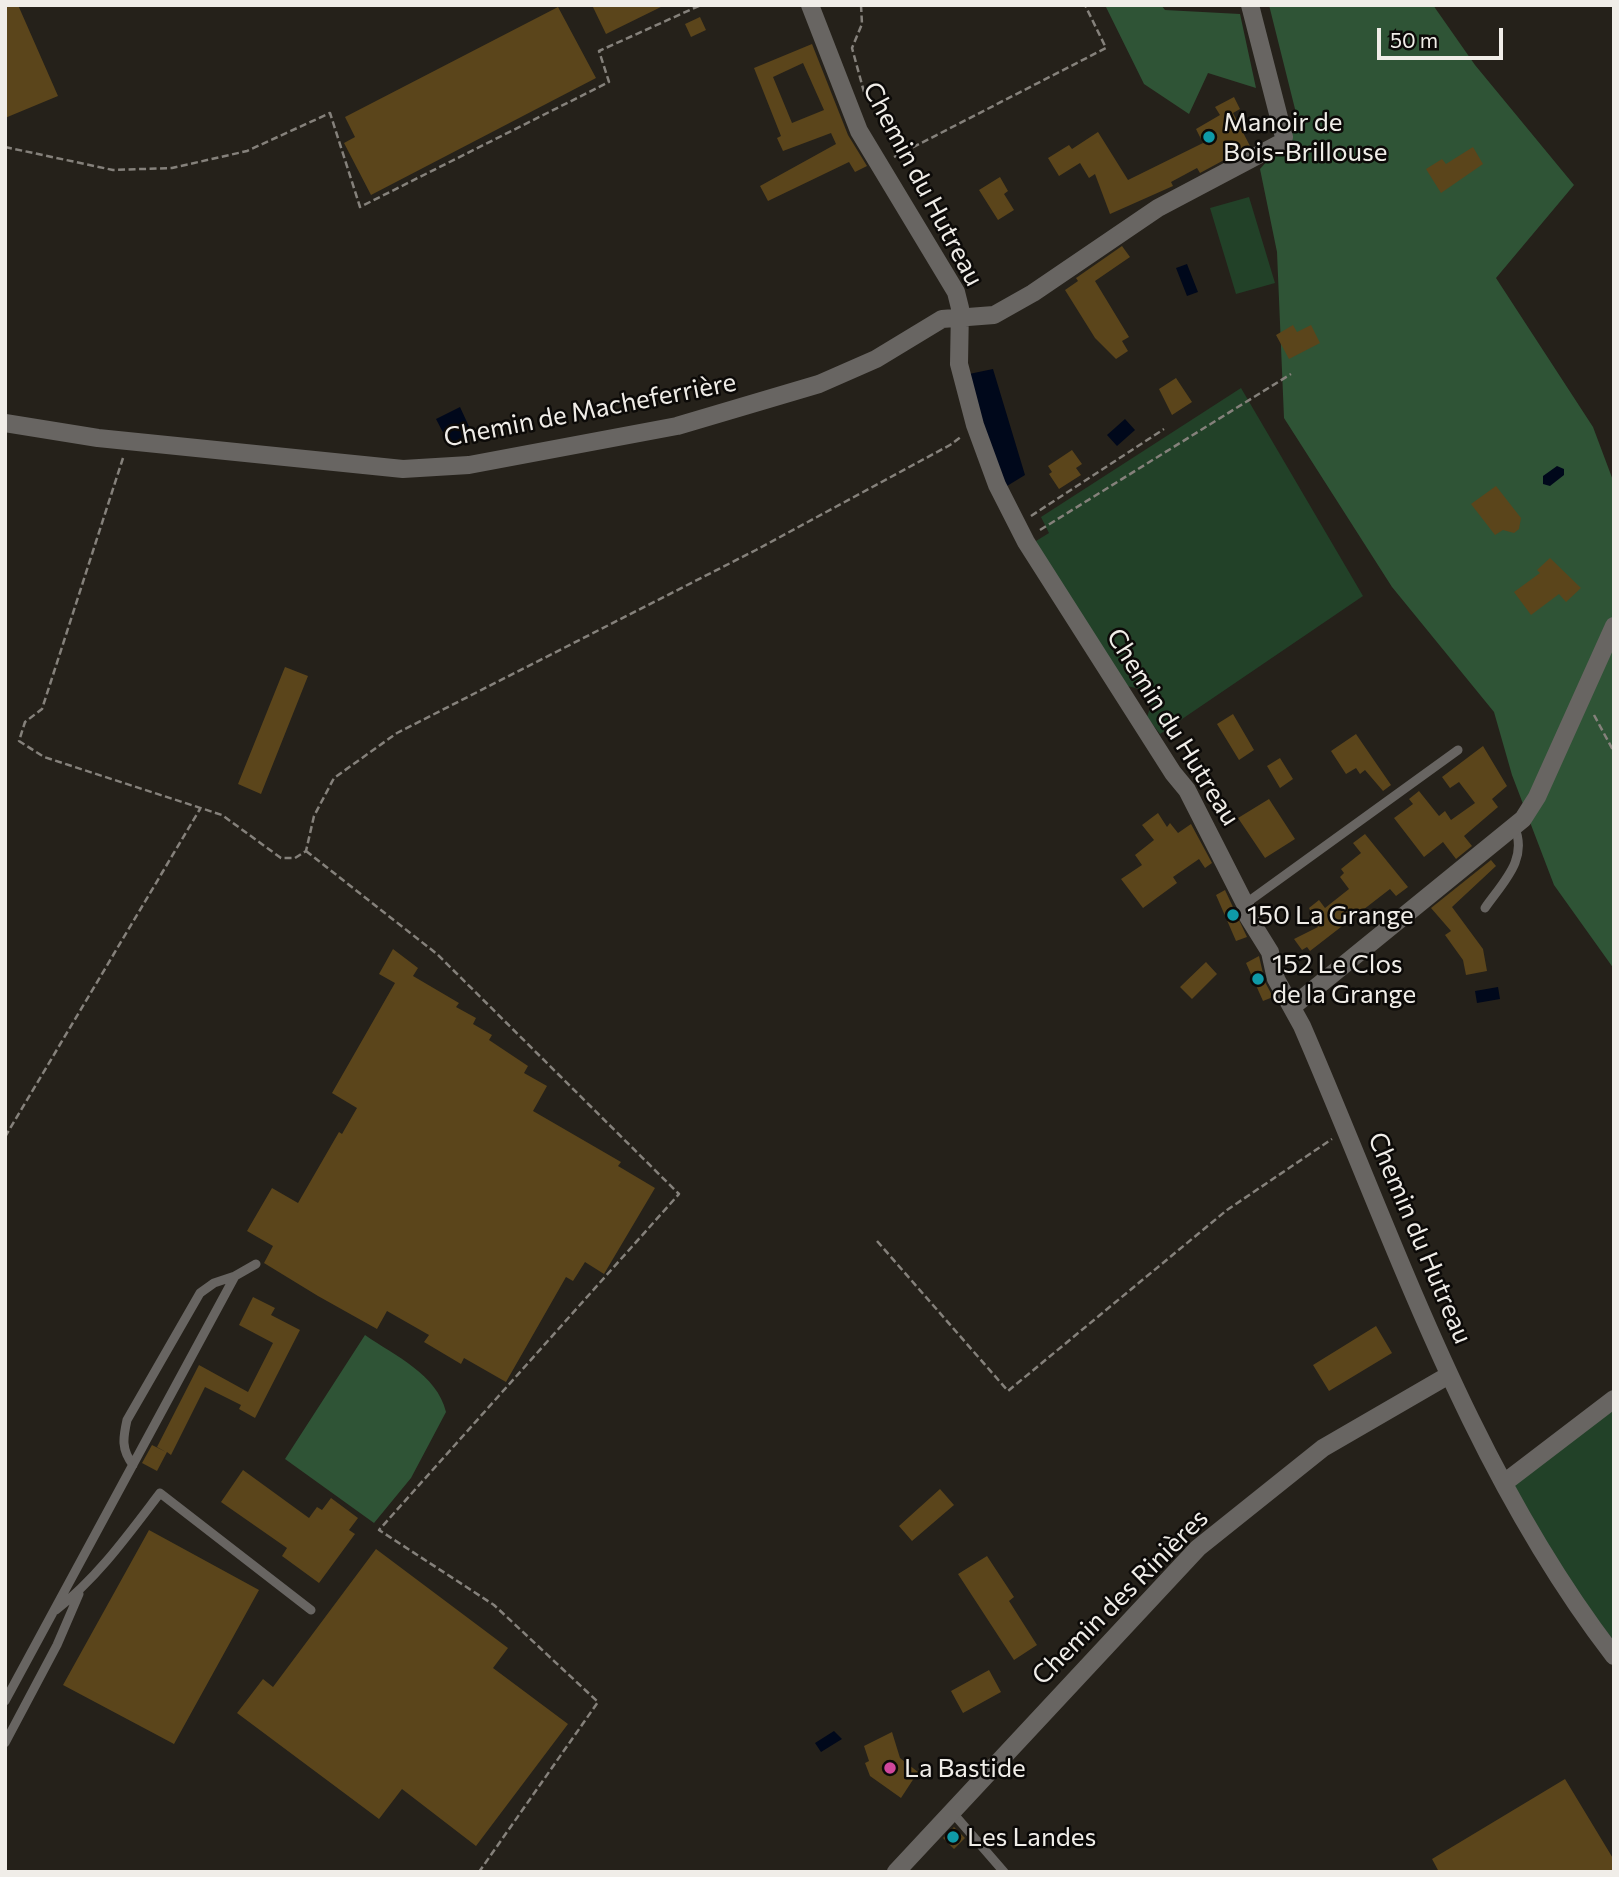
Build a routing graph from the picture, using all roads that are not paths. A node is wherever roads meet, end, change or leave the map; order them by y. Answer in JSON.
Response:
{"nodes":[{"id":1,"x":810,"y":5,"type":"edge"},
{"id":2,"x":1250,"y":5,"type":"edge"},
{"id":3,"x":959,"y":319,"type":"junction"},
{"id":4,"x":5,"y":423,"type":"edge"},
{"id":5,"x":1614,"y":626,"type":"edge"},
{"id":6,"x":1458,"y":750,"type":"dead end"},
{"id":7,"x":1514,"y":826,"type":"junction"},
{"id":8,"x":1245,"y":904,"type":"junction"},
{"id":9,"x":1485,"y":908,"type":"dead end"},
{"id":10,"x":1292,"y":1007,"type":"junction"},
{"id":11,"x":257,"y":1264,"type":"dead end"},
{"id":12,"x":235,"y":1276,"type":"junction"},
{"id":13,"x":1449,"y":1375,"type":"junction"},
{"id":14,"x":1614,"y":1399,"type":"edge"},
{"id":15,"x":133,"y":1465,"type":"junction"},
{"id":16,"x":1504,"y":1483,"type":"junction"},
{"id":17,"x":80,"y":1591,"type":"junction"},
{"id":18,"x":311,"y":1610,"type":"dead end"},
{"id":19,"x":52,"y":1613,"type":"junction"},
{"id":20,"x":1614,"y":1656,"type":"edge"},
{"id":21,"x":5,"y":1701,"type":"edge"},
{"id":22,"x":5,"y":1743,"type":"edge"},
{"id":23,"x":950,"y":1811,"type":"junction"},
{"id":24,"x":896,"y":1872,"type":"edge"},
{"id":25,"x":1004,"y":1872,"type":"edge"}],
"edges":[{"from":1,"to":3,"type":"street","name":"Chemin du Hutreau"},
{"from":2,"to":3,"type":"street","name":"Chemin de Macheferrière"},
{"from":3,"to":4,"type":"street","name":"Chemin de Macheferrière"},
{"from":3,"to":8,"type":"street","name":"Chemin du Hutreau"},
{"from":5,"to":7,"type":"street"},
{"from":6,"to":8,"type":"lane"},
{"from":7,"to":9,"type":"lane"},
{"from":7,"to":10,"type":"street"},
{"from":8,"to":10,"type":"street","name":"Chemin du Hutreau"},
{"from":10,"to":13,"type":"street","name":"Chemin du Hutreau"},
{"from":11,"to":12,"type":"lane"},
{"from":12,"to":15,"type":"lane"},
{"from":12,"to":15,"type":"lane"},
{"from":13,"to":16,"type":"street","name":"Chemin du Hutreau"},
{"from":13,"to":23,"type":"street","name":"Chemin des Rinières"},
{"from":14,"to":16,"type":"street"},
{"from":15,"to":19,"type":"lane"},
{"from":16,"to":20,"type":"street","name":"Chemin du Hutreau"},
{"from":17,"to":18,"type":"lane"},
{"from":17,"to":19,"type":"lane"},
{"from":17,"to":22,"type":"lane"},
{"from":19,"to":21,"type":"lane"},
{"from":23,"to":24,"type":"street","name":"Chemin des Rinières"},
{"from":23,"to":25,"type":"lane"}]}
